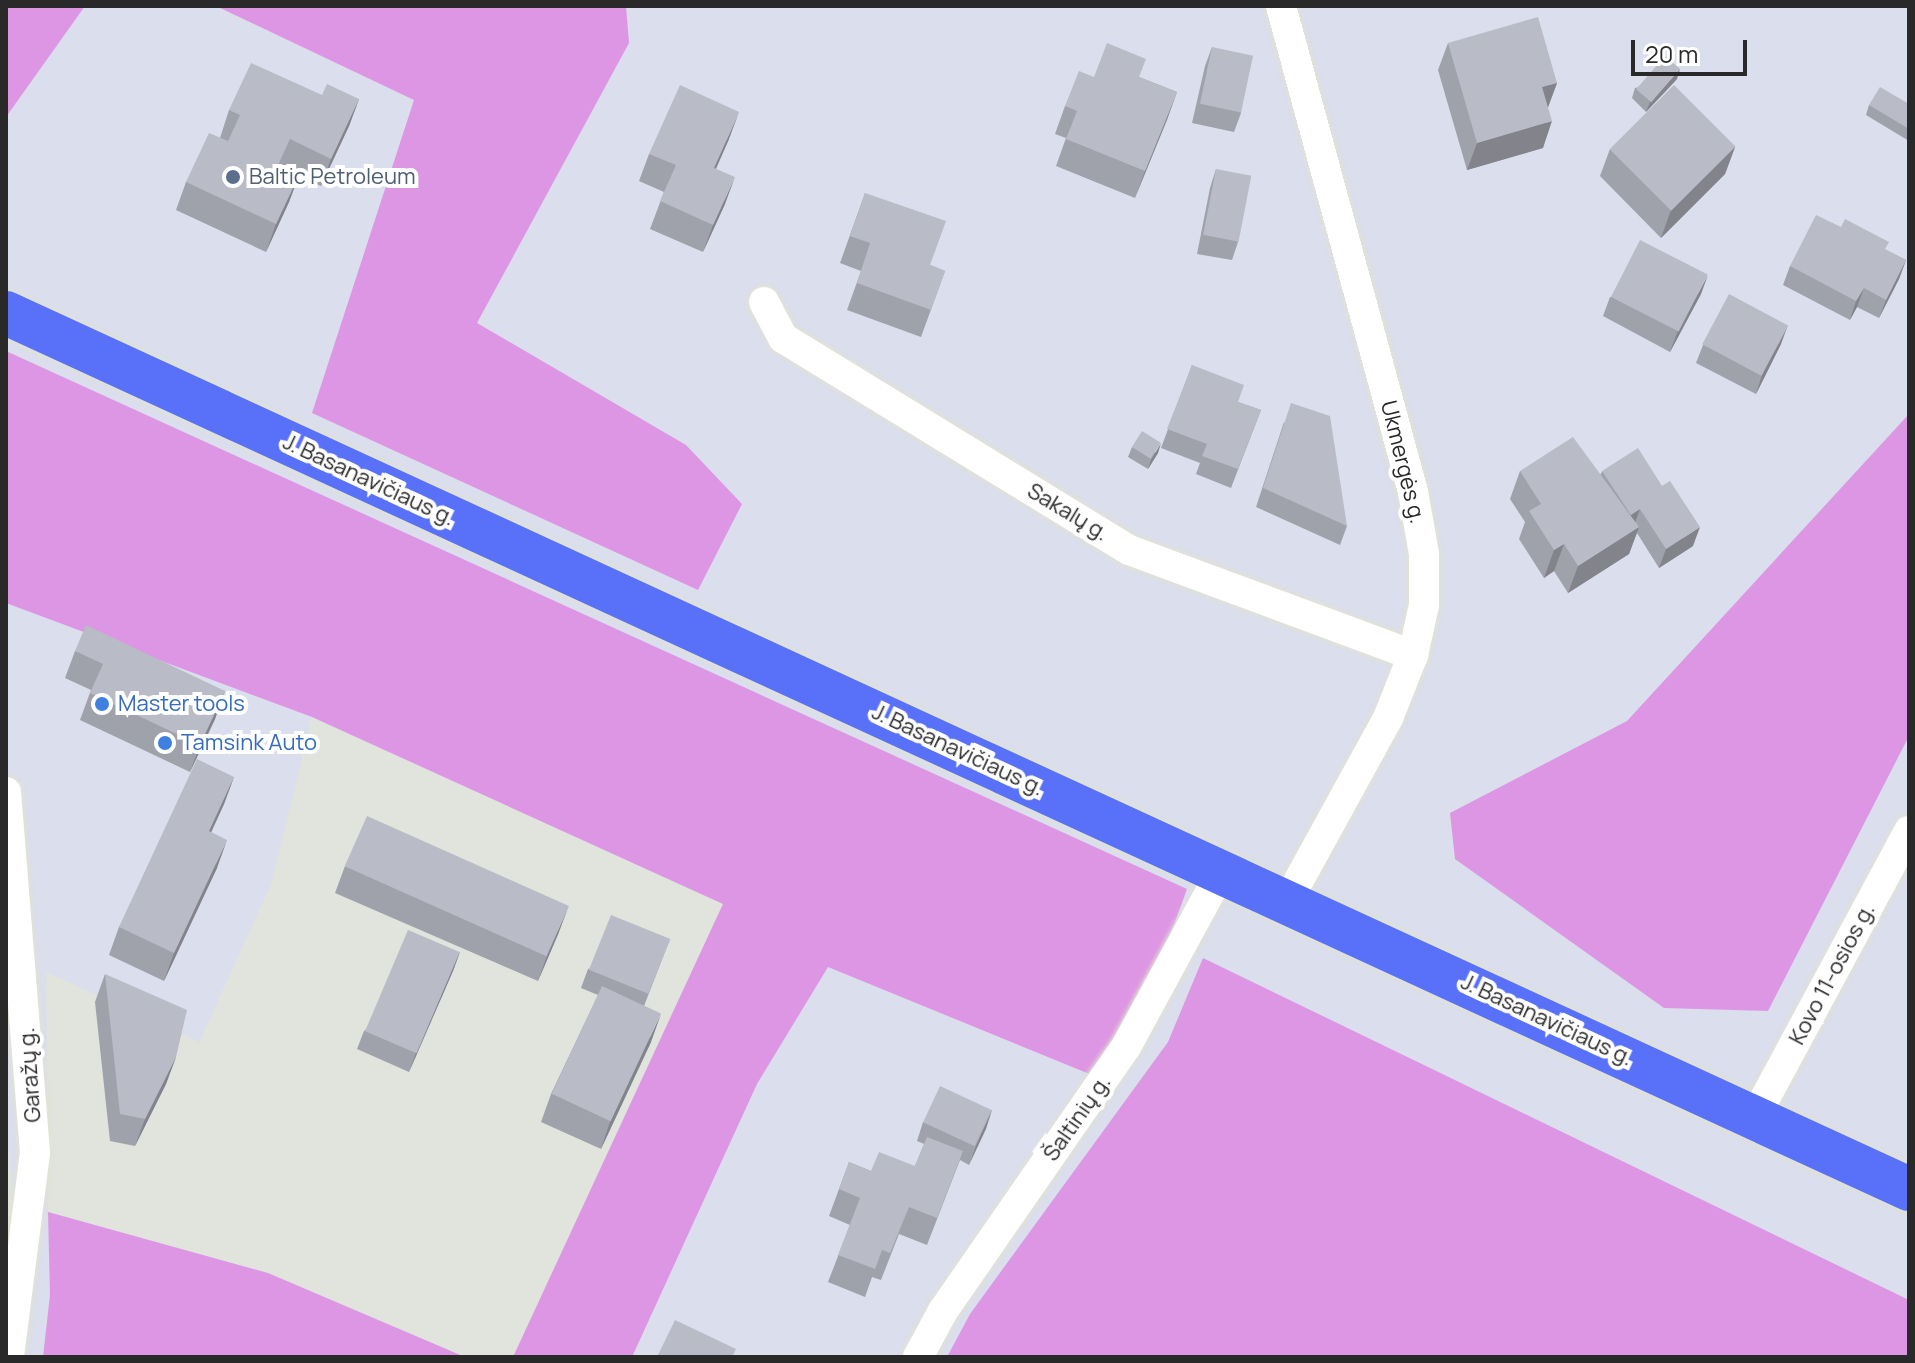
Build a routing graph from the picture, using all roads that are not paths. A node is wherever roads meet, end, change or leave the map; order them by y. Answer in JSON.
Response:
{"nodes":[{"id":1,"x":1281,"y":6,"type":"edge"},
{"id":2,"x":764,"y":302,"type":"dead end"},
{"id":3,"x":6,"y":313,"type":"edge"},
{"id":4,"x":1413,"y":655,"type":"junction"},
{"id":5,"x":6,"y":792,"type":"edge"},
{"id":6,"x":1909,"y":831,"type":"edge"},
{"id":7,"x":1222,"y":870,"type":"junction"},
{"id":8,"x":1288,"y":900,"type":"junction"},
{"id":9,"x":1755,"y":1117,"type":"junction"},
{"id":10,"x":1909,"y":1189,"type":"edge"},
{"id":11,"x":9,"y":1357,"type":"edge"},
{"id":12,"x":918,"y":1357,"type":"edge"}],
"edges":[{"from":1,"to":4,"type":"street","name":"Ukmergės g."},
{"from":2,"to":4,"type":"street","name":"Sakalų g."},
{"from":3,"to":7,"type":"highway","name":"J. Basanavičiaus g."},
{"from":4,"to":8,"type":"street","name":"Ukmergės g."},
{"from":5,"to":11,"type":"street","name":"Garažų g."},
{"from":6,"to":9,"type":"street","name":"Kovo 11-osios g."},
{"from":7,"to":8,"type":"highway","name":"J. Basanavičiaus g."},
{"from":7,"to":12,"type":"street","name":"Šaltinių g."},
{"from":8,"to":9,"type":"highway","name":"J. Basanavičiaus g."},
{"from":9,"to":10,"type":"highway","name":"J. Basanavičiaus g."}]}
